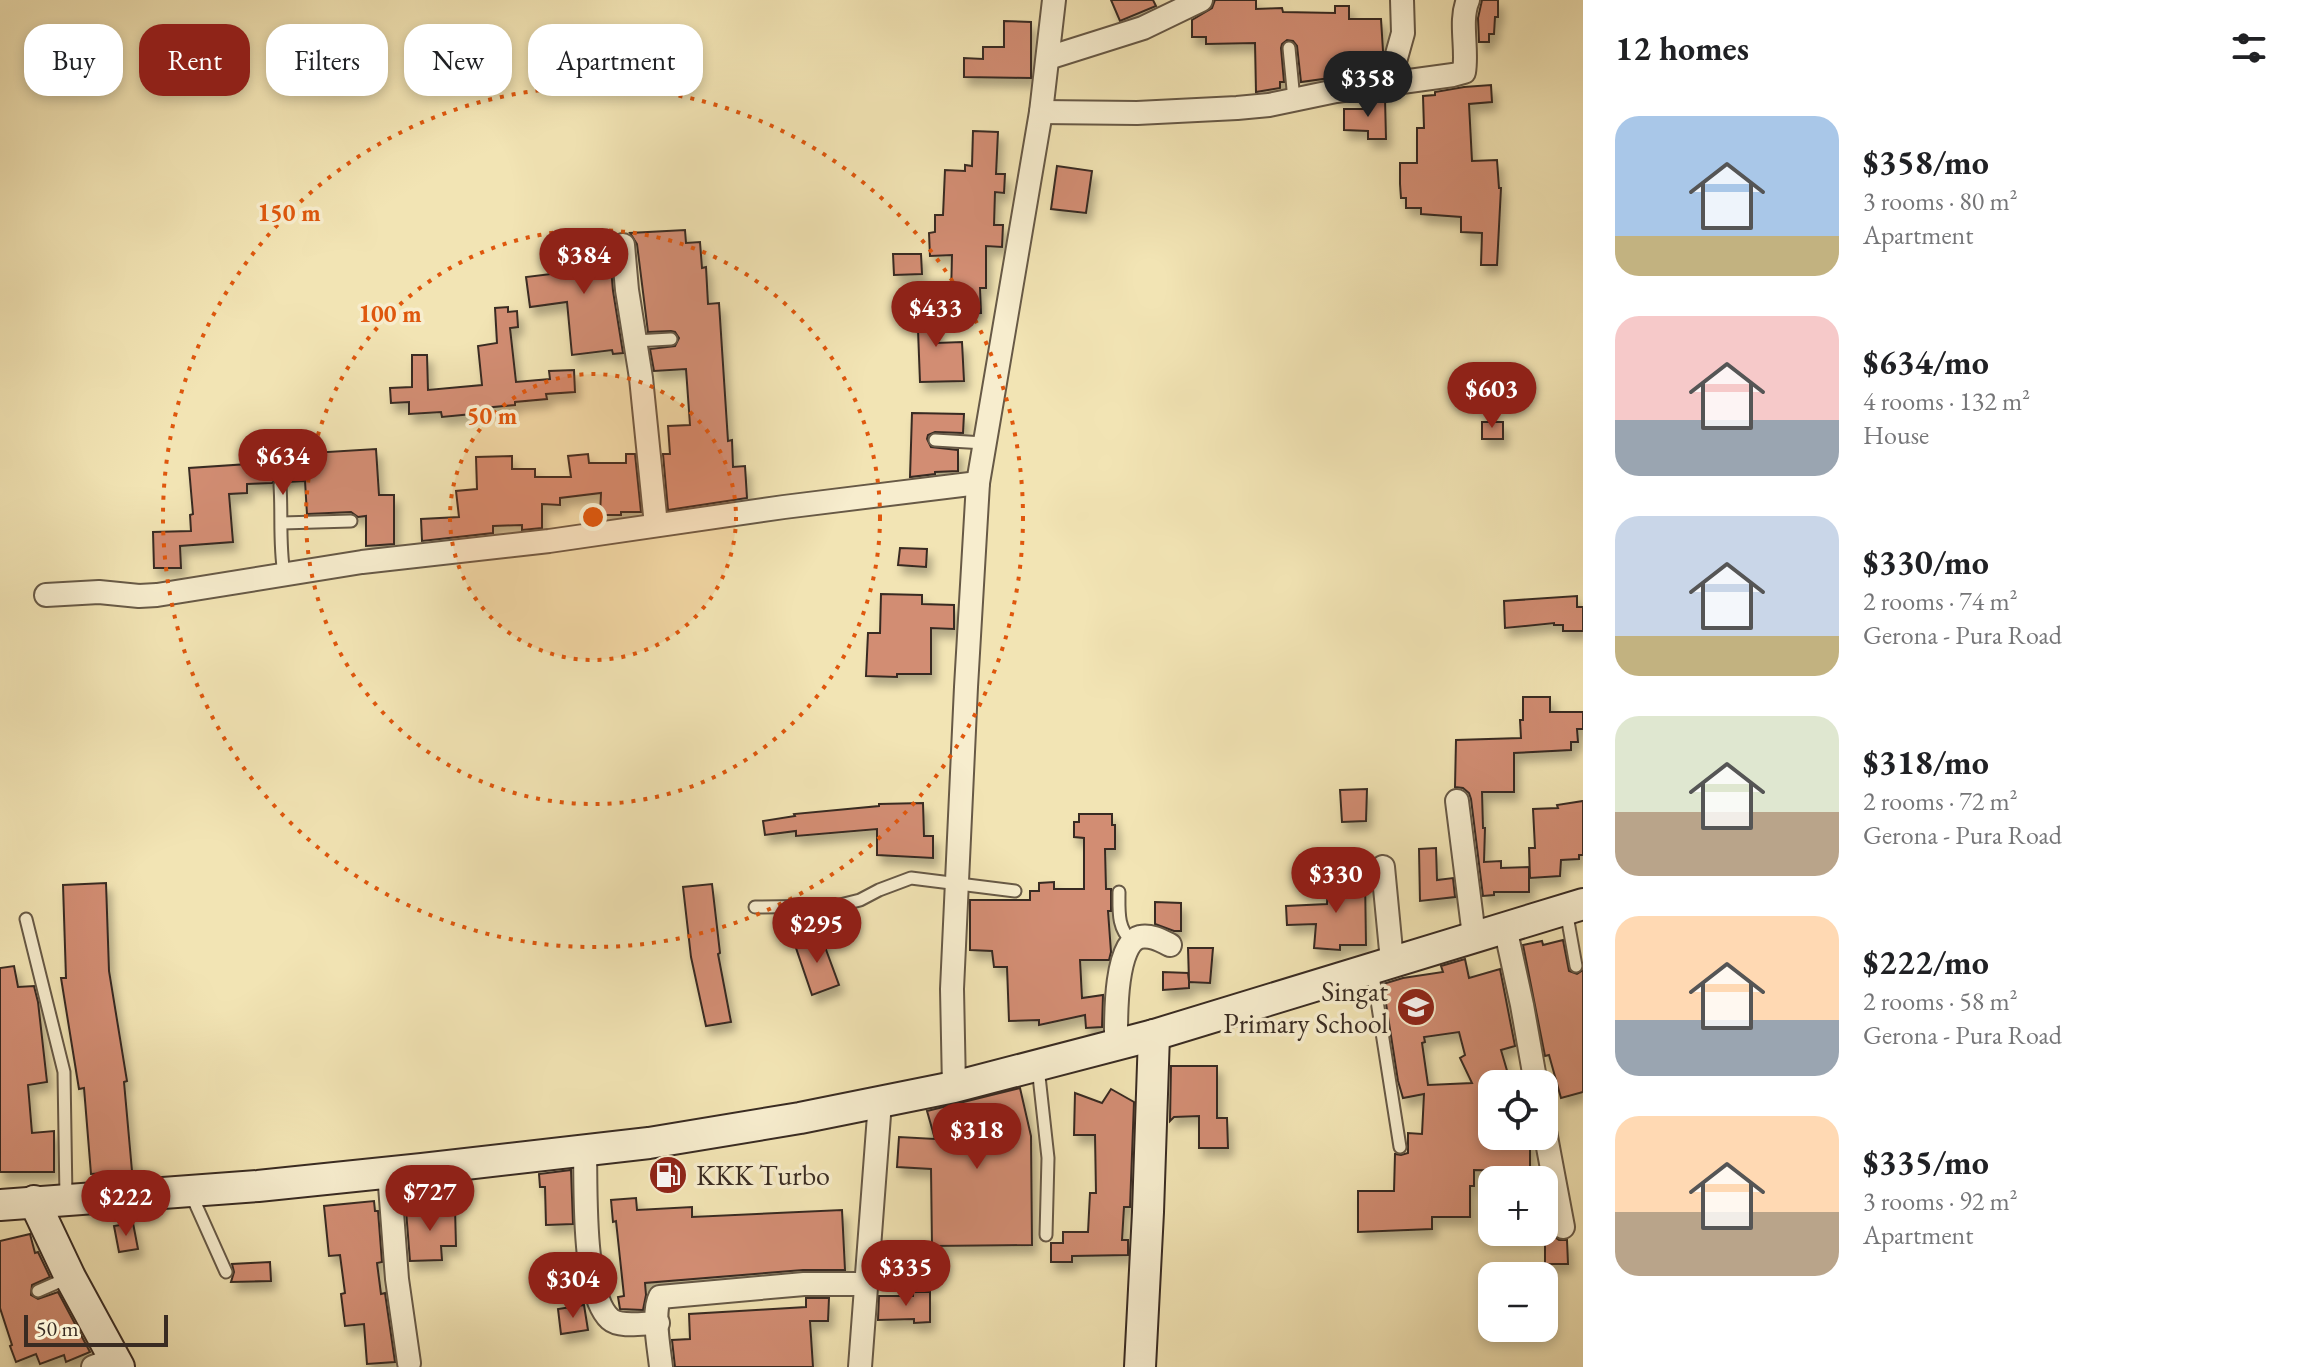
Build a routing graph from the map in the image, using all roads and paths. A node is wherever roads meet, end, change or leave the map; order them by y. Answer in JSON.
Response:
{"nodes":[{"id":1,"x":1054,"y":0,"type":"edge"},
{"id":2,"x":1201,"y":0,"type":"edge"},
{"id":3,"x":1402,"y":0,"type":"edge"},
{"id":4,"x":1468,"y":0,"type":"edge"},
{"id":5,"x":1289,"y":48,"type":"dead end"},
{"id":6,"x":1048,"y":58,"type":"junction"},
{"id":7,"x":1389,"y":83,"type":"junction"},
{"id":8,"x":1294,"y":100,"type":"junction"},
{"id":9,"x":1041,"y":112,"type":"junction"},
{"id":10,"x":623,"y":245,"type":"dead end"},
{"id":11,"x":671,"y":339,"type":"dead end"},
{"id":12,"x":635,"y":341,"type":"junction"},
{"id":13,"x":935,"y":440,"type":"dead end"},
{"id":14,"x":984,"y":443,"type":"junction"},
{"id":15,"x":978,"y":483,"type":"junction"},
{"id":16,"x":280,"y":485,"type":"dead end"},
{"id":17,"x":351,"y":521,"type":"dead end"},
{"id":18,"x":282,"y":523,"type":"junction"},
{"id":19,"x":656,"y":525,"type":"junction"},
{"id":20,"x":284,"y":574,"type":"junction"},
{"id":21,"x":46,"y":595,"type":"dead end"},
{"id":22,"x":1457,"y":801,"type":"dead end"},
{"id":23,"x":1383,"y":867,"type":"dead end"},
{"id":24,"x":957,"y":883,"type":"junction"},
{"id":25,"x":1015,"y":891,"type":"dead end"},
{"id":26,"x":1119,"y":892,"type":"dead end"},
{"id":27,"x":1574,"y":906,"type":"edge"},
{"id":28,"x":755,"y":907,"type":"dead end"},
{"id":29,"x":26,"y":919,"type":"dead end"},
{"id":30,"x":1505,"y":927,"type":"junction"},
{"id":31,"x":1474,"y":936,"type":"junction"},
{"id":32,"x":1132,"y":941,"type":"junction"},
{"id":33,"x":1170,"y":945,"type":"dead end"},
{"id":34,"x":1382,"y":965,"type":"junction"},
{"id":35,"x":1576,"y":966,"type":"dead end"},
{"id":36,"x":1154,"y":1035,"type":"junction"},
{"id":37,"x":1116,"y":1044,"type":"junction"},
{"id":38,"x":1038,"y":1066,"type":"junction"},
{"id":39,"x":1534,"y":1070,"type":"edge"},
{"id":40,"x":954,"y":1087,"type":"junction"},
{"id":41,"x":880,"y":1102,"type":"junction"},
{"id":42,"x":1400,"y":1147,"type":"dead end"},
{"id":43,"x":585,"y":1150,"type":"junction"},
{"id":44,"x":1549,"y":1150,"type":"edge"},
{"id":45,"x":389,"y":1172,"type":"junction"},
{"id":46,"x":189,"y":1190,"type":"junction"},
{"id":47,"x":66,"y":1199,"type":"junction"},
{"id":48,"x":34,"y":1201,"type":"junction"},
{"id":49,"x":0,"y":1205,"type":"edge"},
{"id":50,"x":1563,"y":1227,"type":"dead end"},
{"id":51,"x":1046,"y":1235,"type":"dead end"},
{"id":52,"x":226,"y":1272,"type":"dead end"},
{"id":53,"x":70,"y":1277,"type":"junction"},
{"id":54,"x":866,"y":1284,"type":"junction"},
{"id":55,"x":38,"y":1291,"type":"dead end"},
{"id":56,"x":658,"y":1323,"type":"junction"},
{"id":57,"x":409,"y":1363,"type":"dead end"},
{"id":58,"x":108,"y":1364,"type":"edge"},
{"id":59,"x":661,"y":1367,"type":"edge"},
{"id":60,"x":860,"y":1367,"type":"edge"},
{"id":61,"x":1140,"y":1367,"type":"edge"}],
"edges":[{"from":1,"to":6,"type":"street"},
{"from":2,"to":6,"type":"street"},
{"from":3,"to":7,"type":"street"},
{"from":4,"to":7,"type":"street"},
{"from":5,"to":8,"type":"lane"},
{"from":6,"to":9,"type":"street"},
{"from":7,"to":8,"type":"street"},
{"from":8,"to":9,"type":"street"},
{"from":9,"to":14,"type":"street"},
{"from":10,"to":12,"type":"street"},
{"from":11,"to":12,"type":"lane"},
{"from":12,"to":19,"type":"street"},
{"from":13,"to":14,"type":"lane"},
{"from":14,"to":15,"type":"street"},
{"from":15,"to":19,"type":"street"},
{"from":15,"to":24,"type":"street"},
{"from":16,"to":18,"type":"lane"},
{"from":17,"to":18,"type":"lane"},
{"from":18,"to":20,"type":"lane"},
{"from":19,"to":20,"type":"street"},
{"from":20,"to":21,"type":"street"},
{"from":22,"to":31,"type":"street"},
{"from":23,"to":34,"type":"street"},
{"from":24,"to":25,"type":"lane"},
{"from":24,"to":28,"type":"lane"},
{"from":24,"to":40,"type":"street"},
{"from":26,"to":32,"type":"lane"},
{"from":27,"to":30,"type":"main road"},
{"from":27,"to":35,"type":"lane"},
{"from":29,"to":47,"type":"lane"},
{"from":30,"to":31,"type":"main road"},
{"from":30,"to":39,"type":"street"},
{"from":31,"to":34,"type":"main road"},
{"from":32,"to":33,"type":"street"},
{"from":32,"to":37,"type":"street"},
{"from":34,"to":36,"type":"main road"},
{"from":34,"to":42,"type":"lane"},
{"from":36,"to":37,"type":"main road"},
{"from":36,"to":61,"type":"main road"},
{"from":37,"to":38,"type":"main road"},
{"from":38,"to":40,"type":"main road"},
{"from":38,"to":51,"type":"lane"},
{"from":40,"to":41,"type":"main road"},
{"from":41,"to":43,"type":"main road"},
{"from":41,"to":54,"type":"street"},
{"from":43,"to":45,"type":"main road"},
{"from":43,"to":56,"type":"street"},
{"from":44,"to":50,"type":"street"},
{"from":45,"to":46,"type":"main road"},
{"from":45,"to":57,"type":"street"},
{"from":46,"to":47,"type":"main road"},
{"from":46,"to":52,"type":"lane"},
{"from":47,"to":48,"type":"main road"},
{"from":48,"to":49,"type":"main road"},
{"from":48,"to":53,"type":"main road"},
{"from":53,"to":55,"type":"lane"},
{"from":53,"to":58,"type":"main road"},
{"from":54,"to":56,"type":"street"},
{"from":54,"to":60,"type":"street"},
{"from":56,"to":59,"type":"street"}]}
